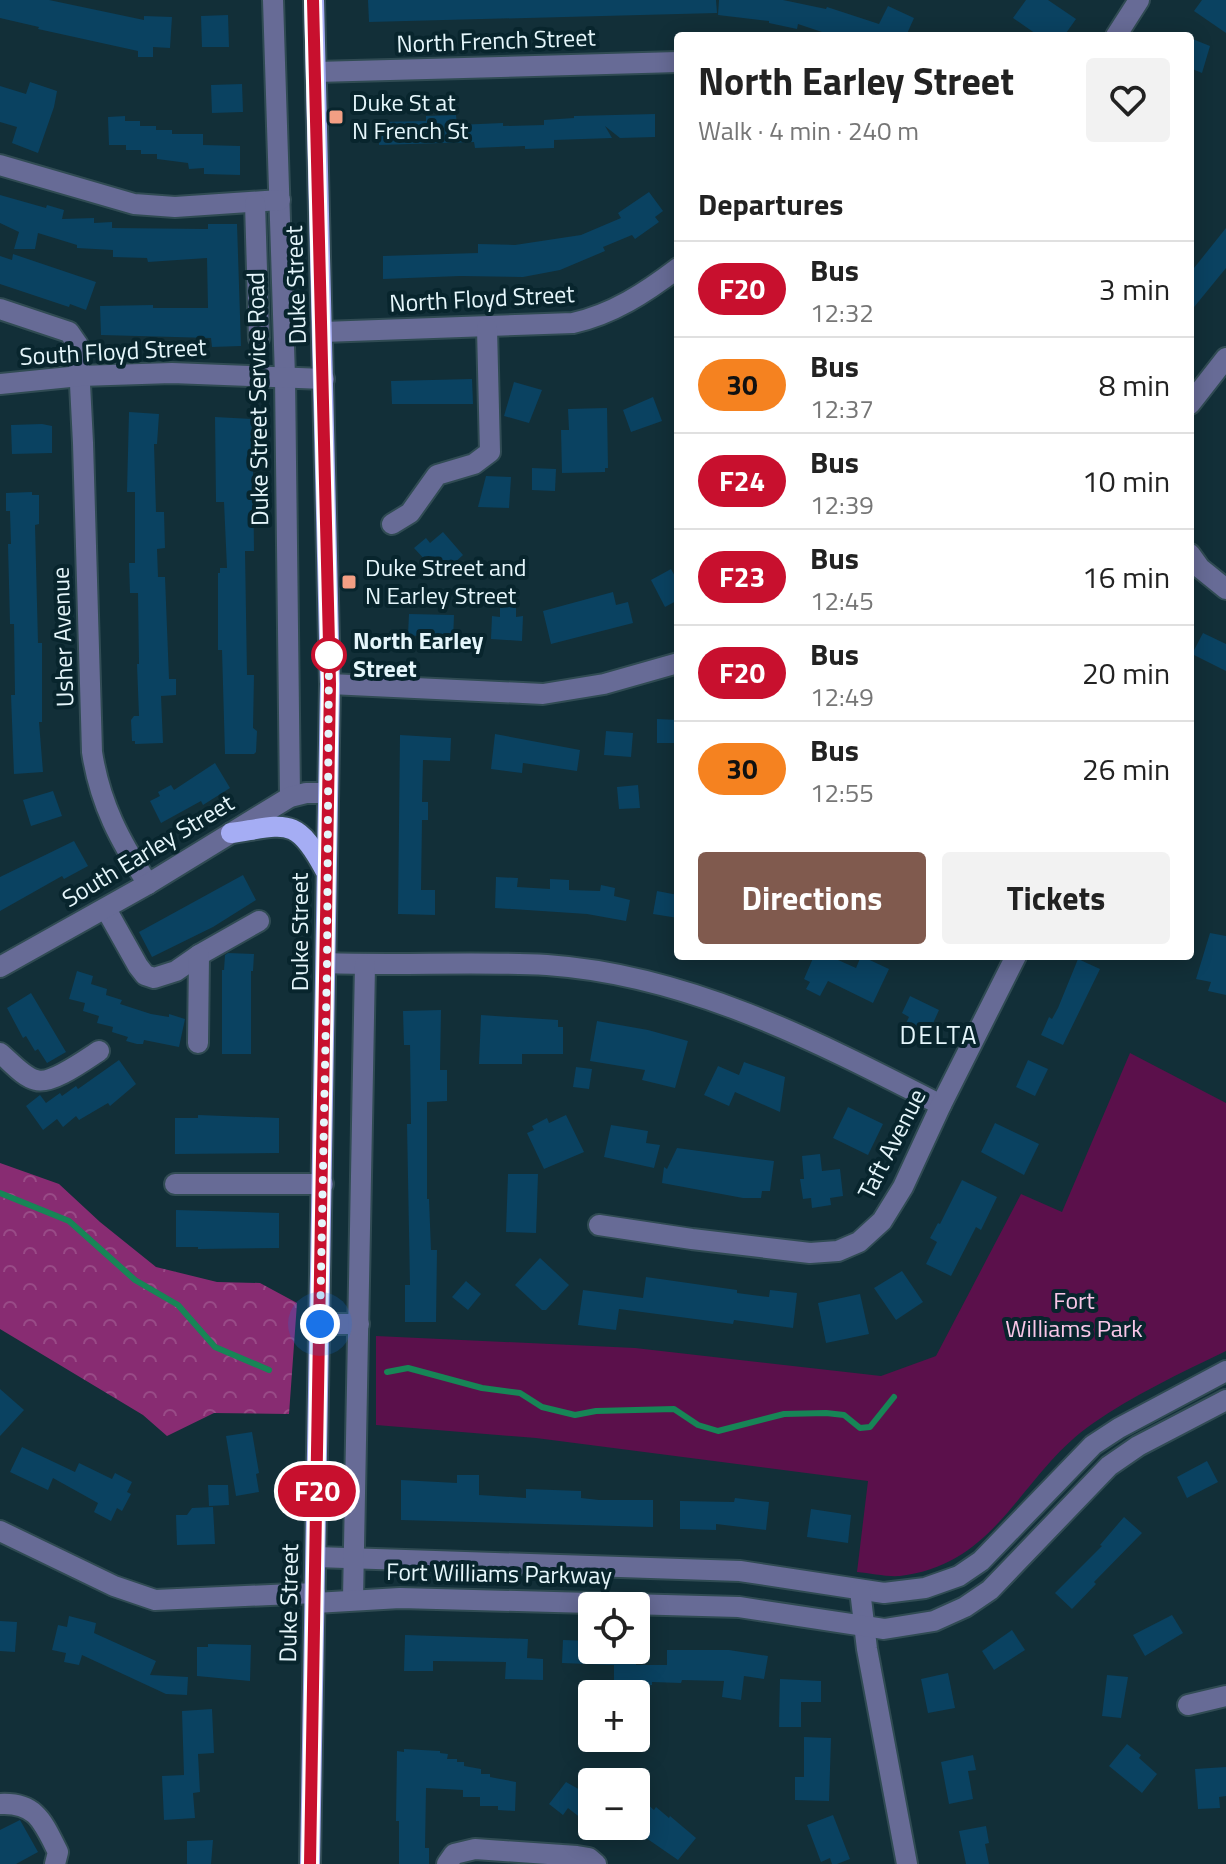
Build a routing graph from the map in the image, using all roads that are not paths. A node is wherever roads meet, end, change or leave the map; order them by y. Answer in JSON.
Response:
{"nodes":[{"id":1,"x":273,"y":0,"type":"edge"},
{"id":2,"x":314,"y":0,"type":"edge"},
{"id":3,"x":1139,"y":0,"type":"edge"},
{"id":4,"x":1119,"y":32,"type":"edge"},
{"id":5,"x":674,"y":62,"type":"edge"},
{"id":6,"x":316,"y":72,"type":"junction"},
{"id":7,"x":0,"y":165,"type":"edge"},
{"id":8,"x":280,"y":200,"type":"junction"},
{"id":9,"x":255,"y":203,"type":"junction"},
{"id":10,"x":674,"y":271,"type":"edge"},
{"id":11,"x":0,"y":309,"type":"edge"},
{"id":12,"x":487,"y":328,"type":"junction"},
{"id":13,"x":323,"y":332,"type":"junction"},
{"id":14,"x":259,"y":338,"type":"dead end"},
{"id":15,"x":1226,"y":358,"type":"edge"},
{"id":16,"x":80,"y":376,"type":"junction"},
{"id":17,"x":285,"y":377,"type":"junction"},
{"id":18,"x":324,"y":379,"type":"junction"},
{"id":19,"x":0,"y":384,"type":"edge"},
{"id":20,"x":1194,"y":399,"type":"edge"},
{"id":21,"x":392,"y":524,"type":"dead end"},
{"id":22,"x":1194,"y":560,"type":"edge"},
{"id":23,"x":1226,"y":589,"type":"edge"},
{"id":24,"x":674,"y":664,"type":"edge"},
{"id":25,"x":330,"y":684,"type":"junction"},
{"id":26,"x":327,"y":793,"type":"junction"},
{"id":27,"x":290,"y":797,"type":"junction"},
{"id":28,"x":231,"y":833,"type":"junction"},
{"id":29,"x":327,"y":873,"type":"junction"},
{"id":30,"x":148,"y":884,"type":"junction"},
{"id":31,"x":106,"y":909,"type":"junction"},
{"id":32,"x":259,"y":921,"type":"dead end"},
{"id":33,"x":199,"y":955,"type":"junction"},
{"id":34,"x":1014,"y":960,"type":"edge"},
{"id":35,"x":327,"y":963,"type":"junction"},
{"id":36,"x":365,"y":965,"type":"junction"},
{"id":37,"x":0,"y":967,"type":"edge"},
{"id":38,"x":198,"y":1043,"type":"dead end"},
{"id":39,"x":99,"y":1051,"type":"dead end"},
{"id":40,"x":0,"y":1053,"type":"edge"},
{"id":41,"x":941,"y":1105,"type":"junction"},
{"id":42,"x":175,"y":1184,"type":"dead end"},
{"id":43,"x":323,"y":1184,"type":"junction"},
{"id":44,"x":599,"y":1225,"type":"dead end"},
{"id":45,"x":320,"y":1324,"type":"junction"},
{"id":46,"x":359,"y":1324,"type":"junction"},
{"id":47,"x":1226,"y":1371,"type":"edge"},
{"id":48,"x":1226,"y":1400,"type":"edge"},
{"id":49,"x":0,"y":1531,"type":"edge"},
{"id":50,"x":316,"y":1557,"type":"junction"},
{"id":51,"x":354,"y":1558,"type":"junction"},
{"id":52,"x":860,"y":1590,"type":"junction"},
{"id":53,"x":315,"y":1598,"type":"junction"},
{"id":54,"x":353,"y":1599,"type":"junction"},
{"id":55,"x":864,"y":1625,"type":"junction"},
{"id":56,"x":1226,"y":1696,"type":"edge"},
{"id":57,"x":1188,"y":1705,"type":"dead end"},
{"id":58,"x":0,"y":1804,"type":"edge"},
{"id":59,"x":55,"y":1864,"type":"edge"},
{"id":60,"x":310,"y":1864,"type":"edge"},
{"id":61,"x":447,"y":1864,"type":"edge"},
{"id":62,"x":596,"y":1864,"type":"edge"},
{"id":63,"x":907,"y":1864,"type":"edge"}],
"edges":[{"from":1,"to":8,"type":"street","name":"Duke Street Service Road"},
{"from":2,"to":6,"type":"main road","name":"Duke Street"},
{"from":3,"to":4,"type":"street"},
{"from":5,"to":6,"type":"street","name":"North French Street"},
{"from":6,"to":13,"type":"main road","name":"Duke Street"},
{"from":7,"to":9,"type":"street"},
{"from":8,"to":9,"type":"street"},
{"from":8,"to":17,"type":"street","name":"Duke Street Service Road"},
{"from":9,"to":14,"type":"street"},
{"from":10,"to":12,"type":"street","name":"North Floyd Street"},
{"from":11,"to":16,"type":"street","name":"Usher Avenue"},
{"from":12,"to":13,"type":"street","name":"North Floyd Street"},
{"from":12,"to":21,"type":"street"},
{"from":13,"to":18,"type":"main road","name":"Duke Street"},
{"from":15,"to":20,"type":"street"},
{"from":16,"to":17,"type":"street","name":"South Floyd Street"},
{"from":16,"to":19,"type":"street","name":"South Floyd Street"},
{"from":16,"to":30,"type":"street","name":"Usher Avenue"},
{"from":17,"to":18,"type":"street","name":"South Floyd Street"},
{"from":17,"to":27,"type":"street","name":"Duke Street Service Road"},
{"from":18,"to":25,"type":"main road","name":"Duke Street"},
{"from":22,"to":23,"type":"street"},
{"from":24,"to":25,"type":"street"},
{"from":25,"to":26,"type":"main road","name":"Duke Street"},
{"from":26,"to":27,"type":"street","name":"South Earley Street"},
{"from":26,"to":29,"type":"main road","name":"Duke Street"},
{"from":27,"to":28,"type":"street","name":"South Earley Street"},
{"from":28,"to":29,"type":"main road"},
{"from":28,"to":30,"type":"street","name":"South Earley Street"},
{"from":29,"to":35,"type":"main road","name":"Duke Street"},
{"from":30,"to":31,"type":"street","name":"South Earley Street"},
{"from":31,"to":33,"type":"street"},
{"from":31,"to":37,"type":"street","name":"South Earley Street"},
{"from":32,"to":33,"type":"street"},
{"from":33,"to":38,"type":"street"},
{"from":34,"to":41,"type":"street","name":"Taft Avenue"},
{"from":35,"to":36,"type":"street"},
{"from":35,"to":43,"type":"main road","name":"Duke Street"},
{"from":36,"to":41,"type":"street"},
{"from":36,"to":46,"type":"street"},
{"from":39,"to":40,"type":"street"},
{"from":41,"to":44,"type":"street","name":"Taft Avenue"},
{"from":42,"to":43,"type":"street"},
{"from":43,"to":45,"type":"main road","name":"Duke Street"},
{"from":45,"to":46,"type":"street"},
{"from":45,"to":50,"type":"main road","name":"Duke Street"},
{"from":46,"to":51,"type":"street"},
{"from":47,"to":52,"type":"street","name":"Fort Williams Parkway"},
{"from":48,"to":55,"type":"street","name":"Fort Williams Parkway"},
{"from":49,"to":53,"type":"street","name":"Fort Williams Parkway"},
{"from":50,"to":51,"type":"street","name":"Fort Williams Parkway"},
{"from":50,"to":53,"type":"main road","name":"Duke Street"},
{"from":51,"to":52,"type":"street","name":"Fort Williams Parkway"},
{"from":51,"to":54,"type":"street"},
{"from":52,"to":55,"type":"street"},
{"from":53,"to":54,"type":"street","name":"Fort Williams Parkway"},
{"from":53,"to":60,"type":"main road","name":"Duke Street"},
{"from":54,"to":55,"type":"street","name":"Fort Williams Parkway"},
{"from":55,"to":63,"type":"street"},
{"from":56,"to":57,"type":"street"},
{"from":58,"to":59,"type":"street"},
{"from":61,"to":62,"type":"street"}]}
